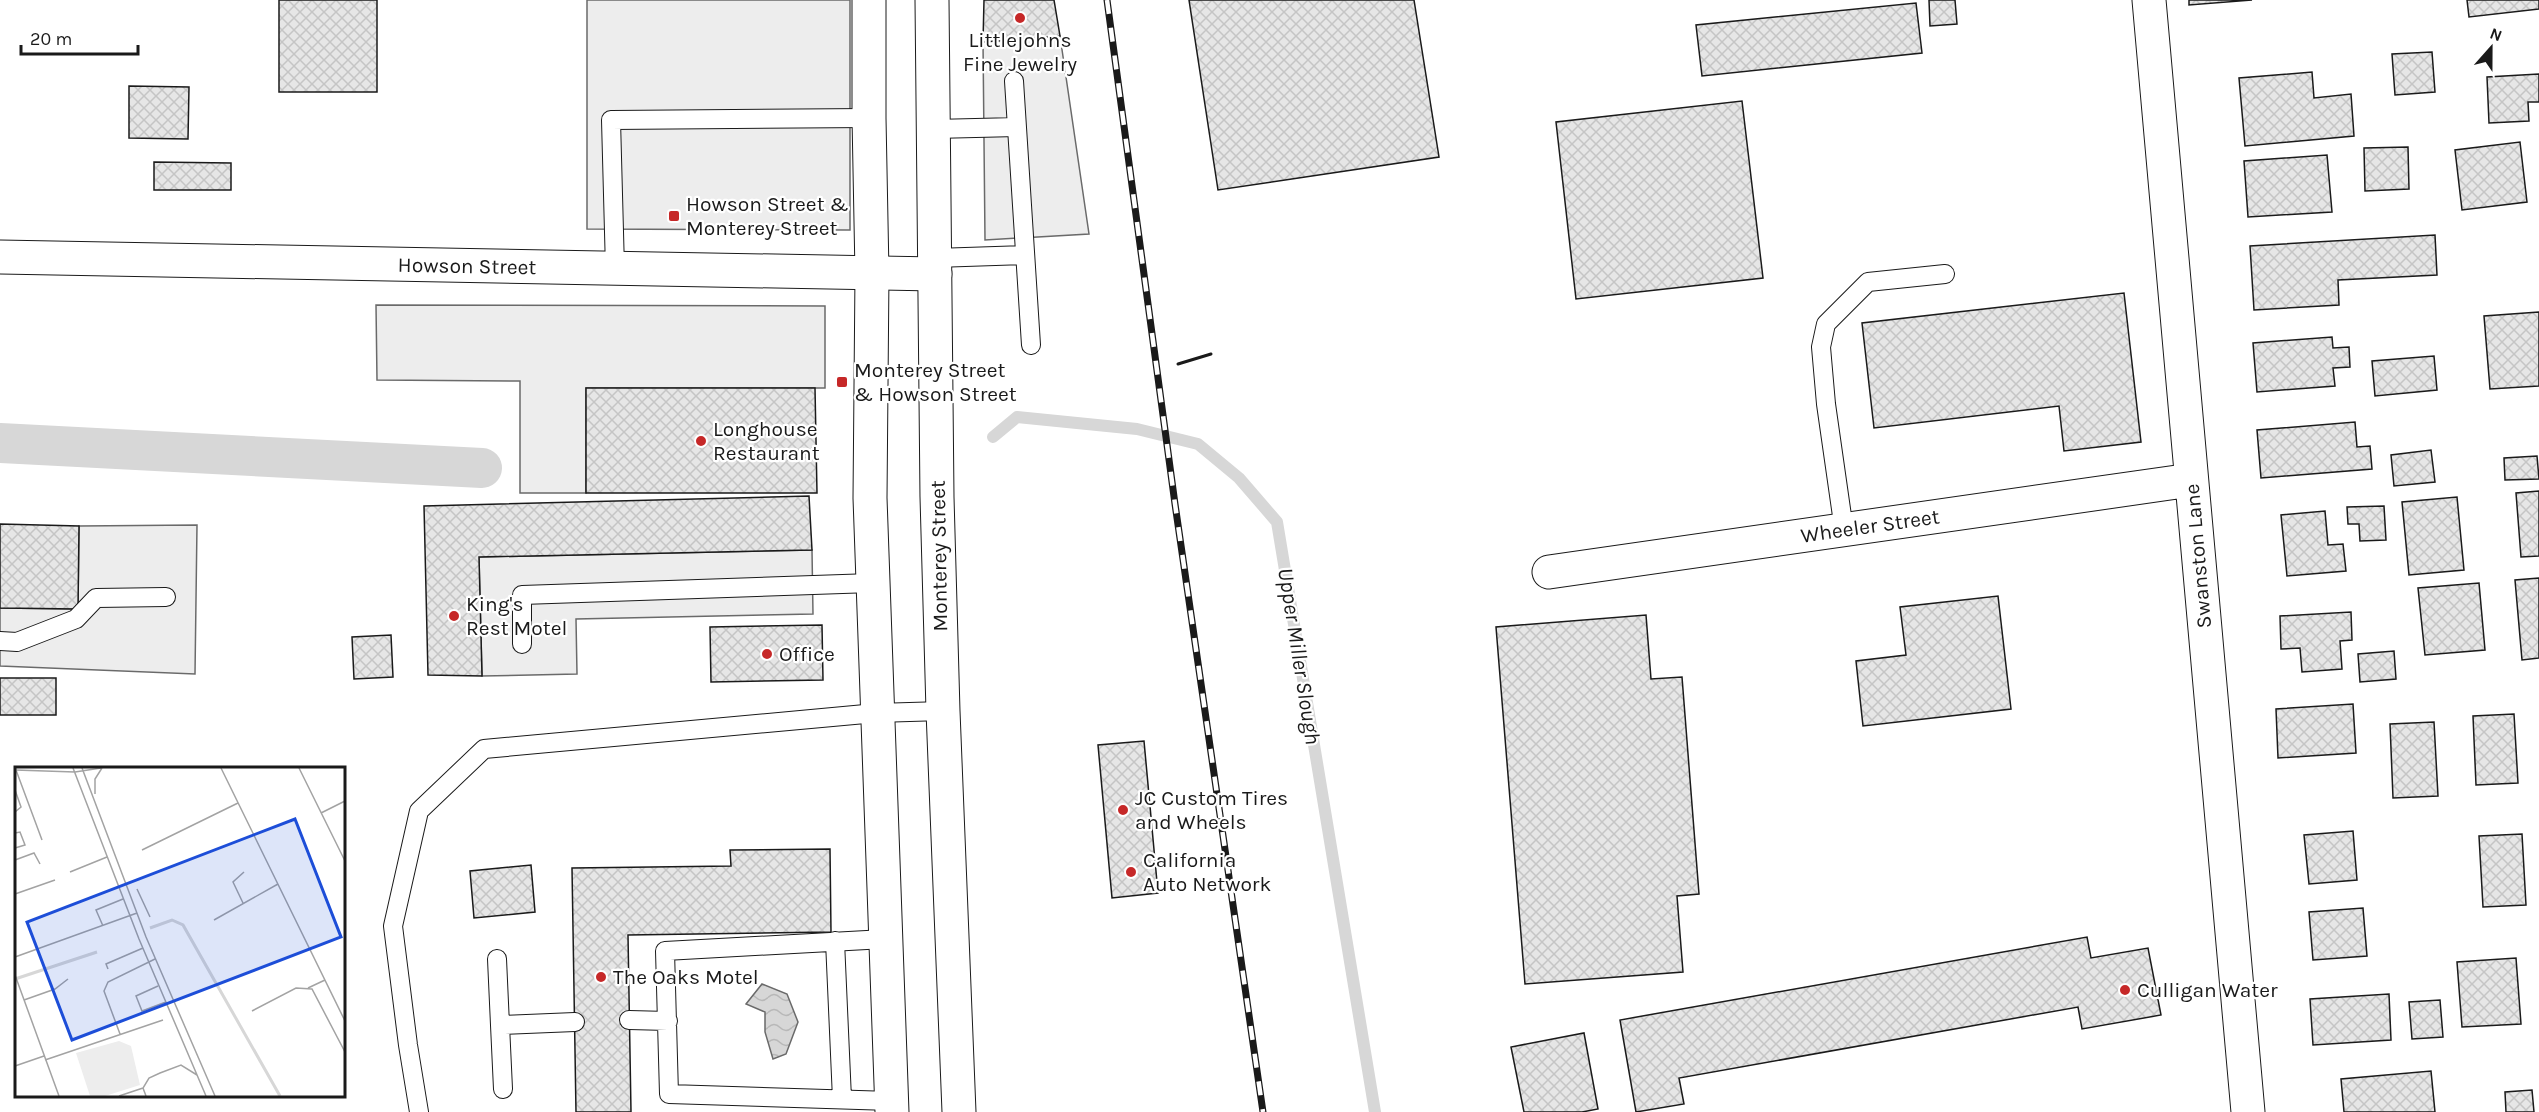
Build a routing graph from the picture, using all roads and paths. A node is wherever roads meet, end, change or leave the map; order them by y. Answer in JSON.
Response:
{"nodes":[{"id":1,"x":869,"y":0,"type":"edge"},
{"id":2,"x":932,"y":0,"type":"edge"},
{"id":3,"x":2149,"y":0,"type":"edge"},
{"id":4,"x":1014,"y":81,"type":"dead end"},
{"id":5,"x":869,"y":118,"type":"junction"},
{"id":6,"x":1017,"y":127,"type":"junction"},
{"id":7,"x":934,"y":129,"type":"junction"},
{"id":8,"x":1024,"y":255,"type":"junction"},
{"id":9,"x":0,"y":257,"type":"edge"},
{"id":10,"x":935,"y":266,"type":"junction"},
{"id":11,"x":615,"y":269,"type":"junction"},
{"id":12,"x":872,"y":273,"type":"junction"},
{"id":13,"x":1945,"y":274,"type":"dead end"},
{"id":14,"x":1031,"y":345,"type":"dead end"},
{"id":15,"x":2192,"y":480,"type":"junction"},
{"id":16,"x":1844,"y":530,"type":"junction"},
{"id":17,"x":1549,"y":572,"type":"dead end"},
{"id":18,"x":872,"y":583,"type":"junction"},
{"id":19,"x":166,"y":597,"type":"dead end"},
{"id":20,"x":0,"y":641,"type":"edge"},
{"id":21,"x":522,"y":644,"type":"dead end"},
{"id":22,"x":943,"y":711,"type":"junction"},
{"id":23,"x":876,"y":713,"type":"junction"},
{"id":24,"x":885,"y":939,"type":"junction"},
{"id":25,"x":835,"y":941,"type":"junction"},
{"id":26,"x":497,"y":959,"type":"dead end"},
{"id":27,"x":629,"y":1020,"type":"dead end"},
{"id":28,"x":668,"y":1021,"type":"junction"},
{"id":29,"x":575,"y":1022,"type":"dead end"},
{"id":30,"x":500,"y":1025,"type":"junction"},
{"id":31,"x":502,"y":1089,"type":"dead end"},
{"id":32,"x":842,"y":1099,"type":"junction"},
{"id":33,"x":891,"y":1106,"type":"edge"},
{"id":34,"x":419,"y":1112,"type":"edge"},
{"id":35,"x":960,"y":1112,"type":"edge"},
{"id":36,"x":2248,"y":1112,"type":"edge"}],
"edges":[{"from":1,"to":5,"type":"street"},
{"from":2,"to":7,"type":"street","name":"Monterey Street"},
{"from":3,"to":15,"type":"street","name":"Swanston Lane"},
{"from":4,"to":6,"type":"lane"},
{"from":5,"to":11,"type":"lane"},
{"from":5,"to":12,"type":"street"},
{"from":6,"to":7,"type":"lane"},
{"from":6,"to":8,"type":"lane"},
{"from":7,"to":10,"type":"street","name":"Monterey Street"},
{"from":8,"to":10,"type":"lane"},
{"from":8,"to":14,"type":"lane"},
{"from":9,"to":11,"type":"street","name":"Howson Street"},
{"from":10,"to":12,"type":"street","name":"Howson Street"},
{"from":10,"to":22,"type":"street","name":"Monterey Street"},
{"from":11,"to":12,"type":"street","name":"Howson Street"},
{"from":12,"to":18,"type":"street"},
{"from":13,"to":16,"type":"lane"},
{"from":15,"to":16,"type":"street","name":"Wheeler Street"},
{"from":15,"to":36,"type":"street","name":"Swanston Lane"},
{"from":16,"to":17,"type":"street","name":"Wheeler Street"},
{"from":18,"to":21,"type":"lane"},
{"from":18,"to":23,"type":"street"},
{"from":19,"to":20,"type":"lane"},
{"from":22,"to":23,"type":"lane"},
{"from":22,"to":35,"type":"street","name":"Monterey Street"},
{"from":23,"to":24,"type":"street"},
{"from":23,"to":34,"type":"lane"},
{"from":24,"to":25,"type":"lane"},
{"from":24,"to":33,"type":"street"},
{"from":25,"to":28,"type":"lane"},
{"from":25,"to":32,"type":"lane"},
{"from":26,"to":30,"type":"lane"},
{"from":27,"to":28,"type":"lane"},
{"from":28,"to":32,"type":"lane"},
{"from":29,"to":30,"type":"lane"},
{"from":30,"to":31,"type":"lane"},
{"from":32,"to":33,"type":"lane"}]}
